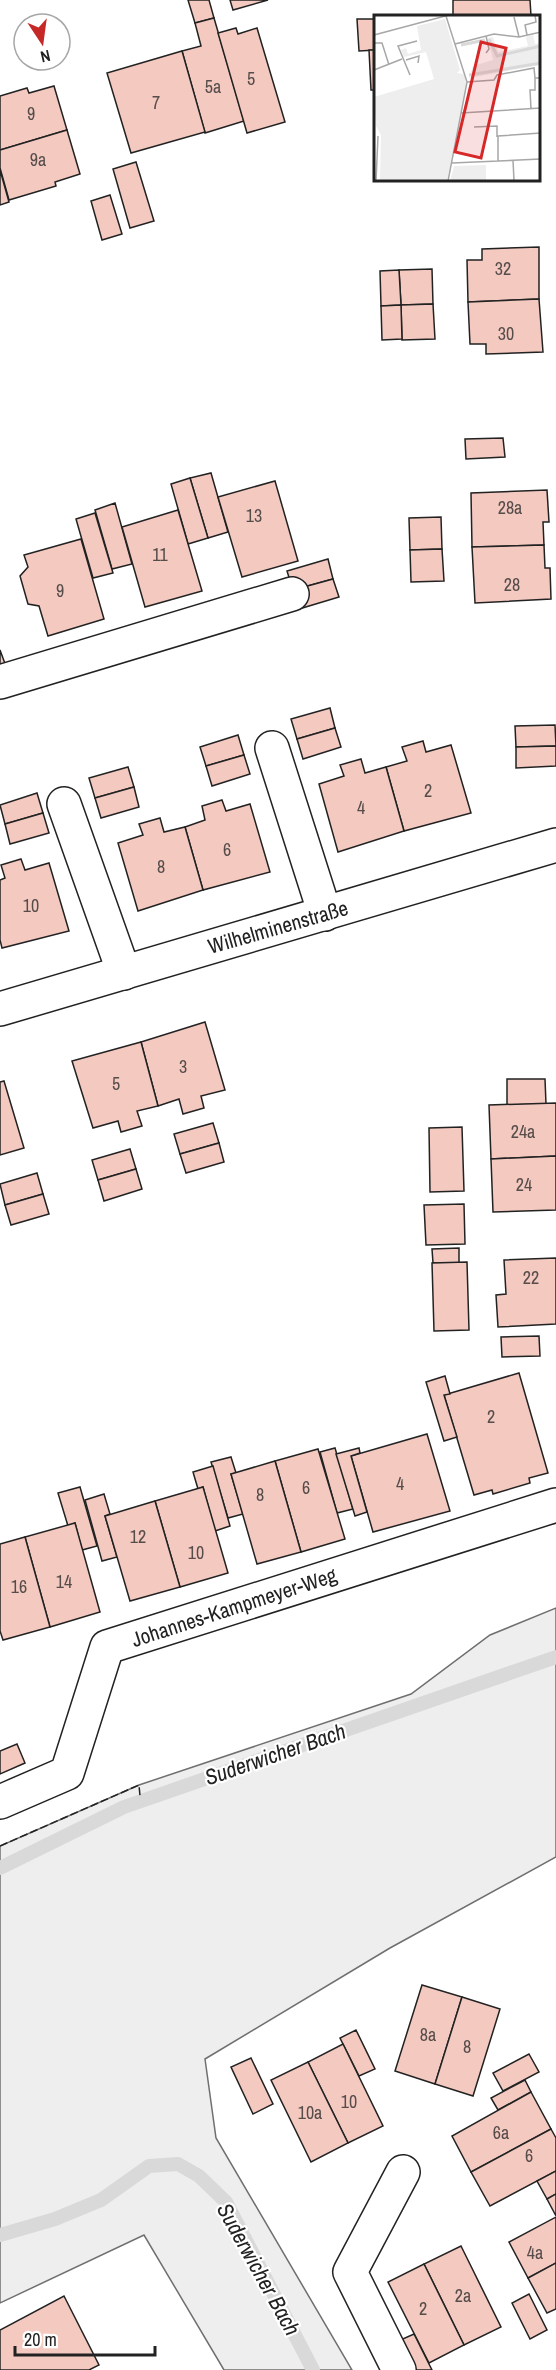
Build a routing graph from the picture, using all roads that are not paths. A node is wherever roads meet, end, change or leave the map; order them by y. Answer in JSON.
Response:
{"nodes":[{"id":1,"x":292,"y":594,"type":"dead end"},
{"id":2,"x":0,"y":682,"type":"edge"},
{"id":3,"x":272,"y":748,"type":"dead end"},
{"id":4,"x":64,"y":804,"type":"dead end"},
{"id":5,"x":556,"y":845,"type":"edge"},
{"id":6,"x":325,"y":914,"type":"junction"},
{"id":7,"x":124,"y":973,"type":"junction"},
{"id":8,"x":0,"y":1009,"type":"edge"},
{"id":9,"x":556,"y":1505,"type":"edge"},
{"id":10,"x":0,"y":1802,"type":"edge"},
{"id":11,"x":403,"y":2172,"type":"dead end"},
{"id":12,"x":399,"y":2370,"type":"edge"}],
"edges":[{"from":1,"to":2,"type":"street"},
{"from":3,"to":6,"type":"street"},
{"from":4,"to":7,"type":"street"},
{"from":5,"to":6,"type":"street","name":"Wilhelminenstraße"},
{"from":6,"to":7,"type":"street","name":"Wilhelminenstraße"},
{"from":7,"to":8,"type":"street","name":"Wilhelminenstraße"},
{"from":9,"to":10,"type":"street","name":"Johannes-Kampmeyer-Weg"},
{"from":11,"to":12,"type":"street"}]}
